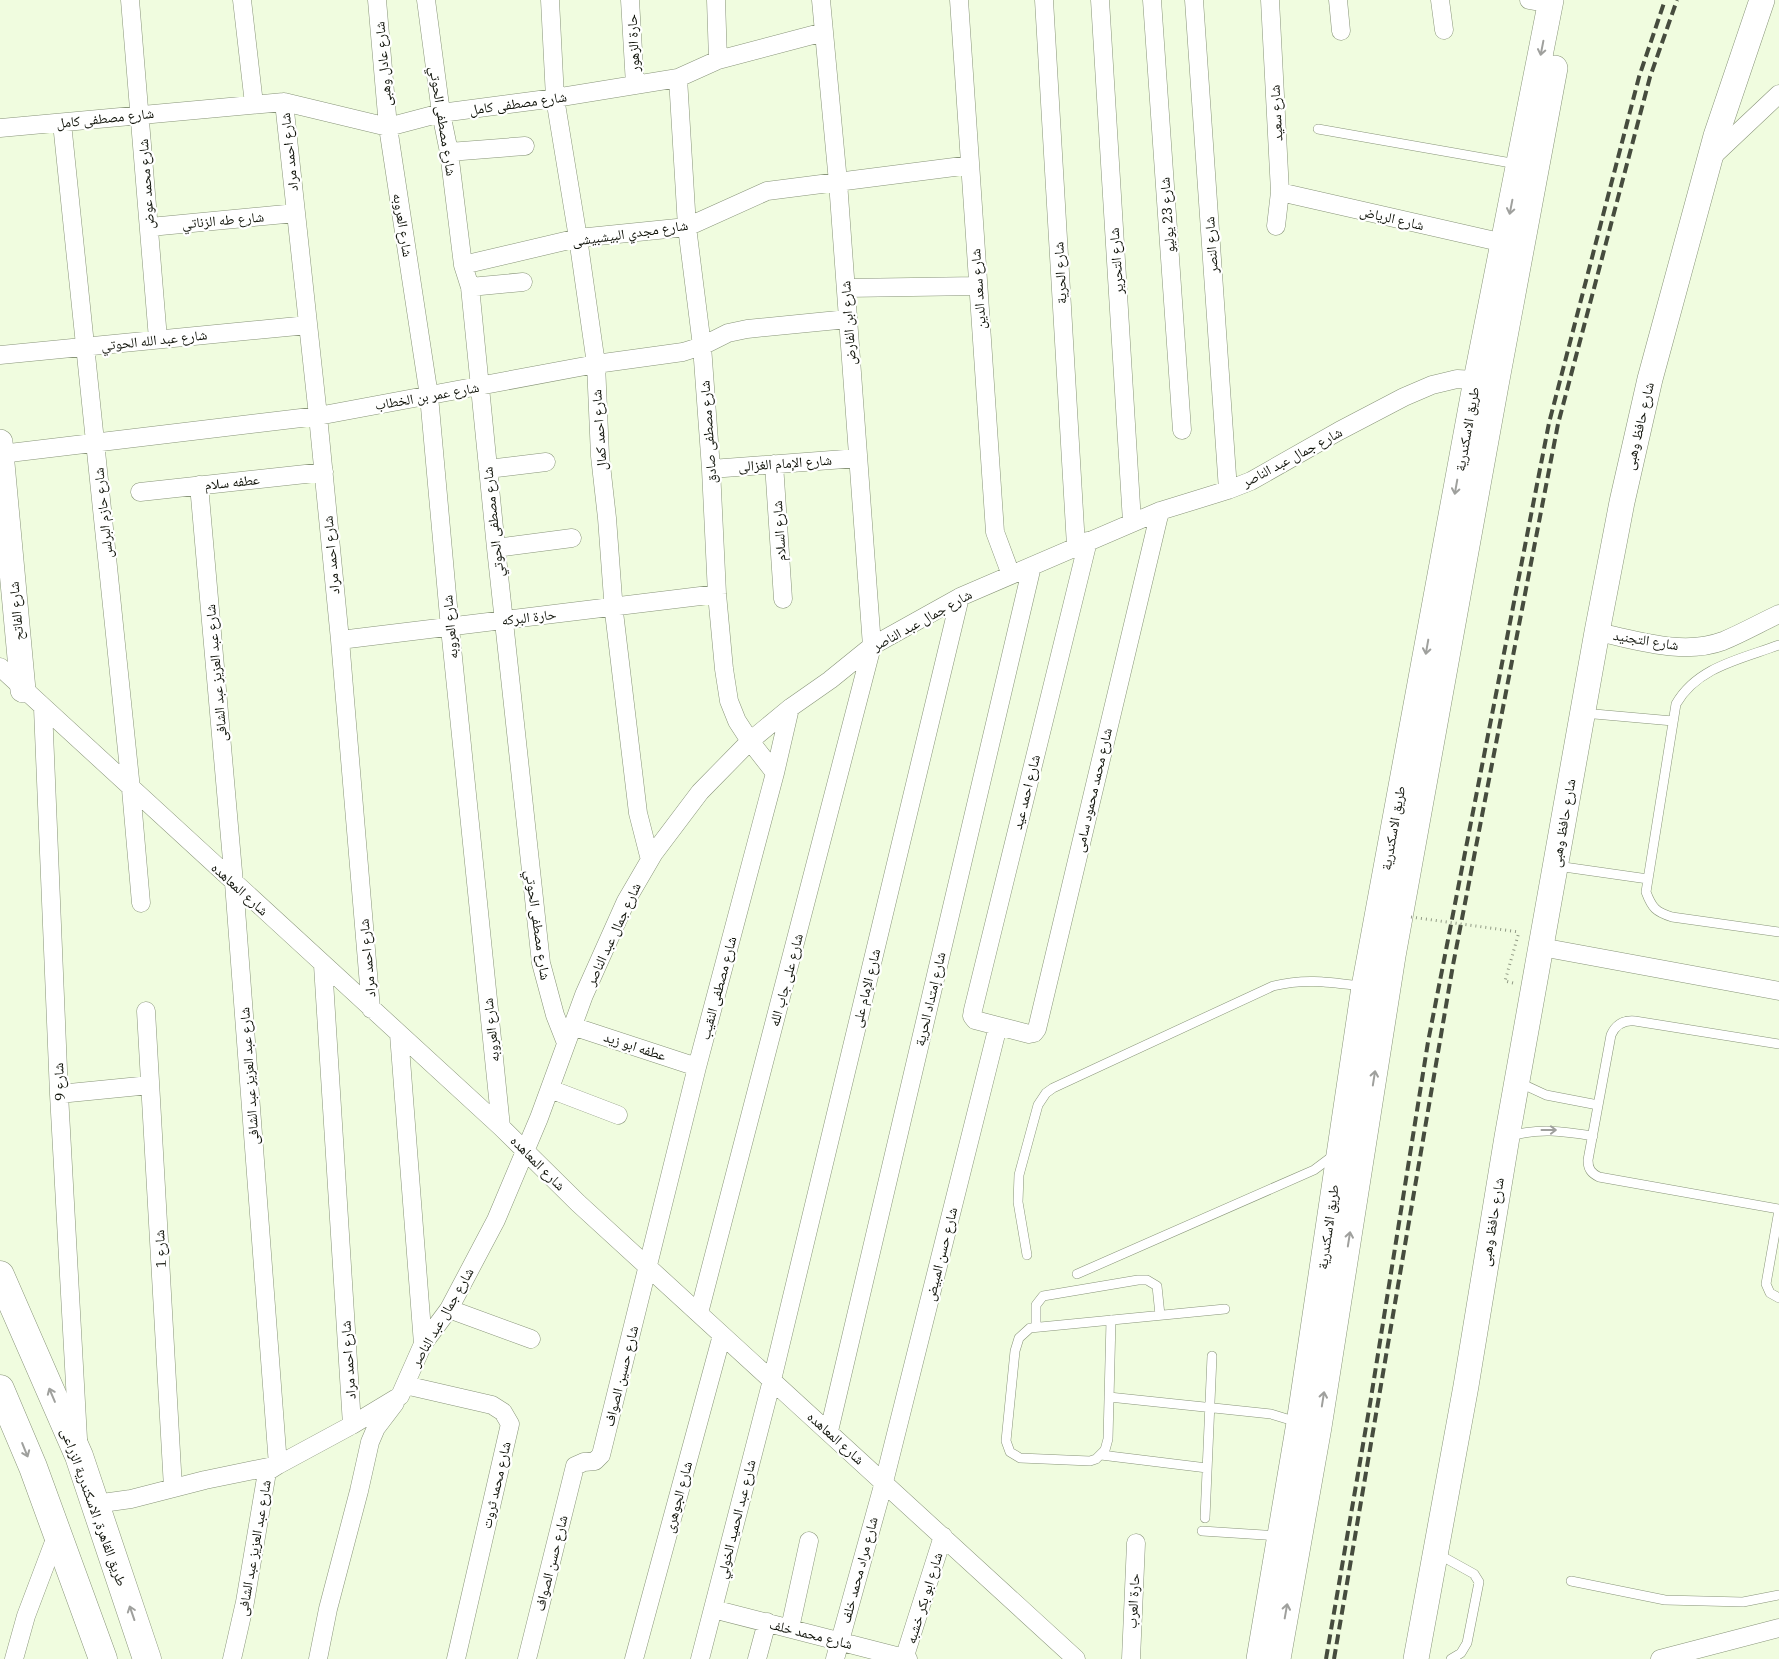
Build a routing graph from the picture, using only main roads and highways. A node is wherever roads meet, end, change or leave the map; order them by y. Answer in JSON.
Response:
{"nodes":[{"id":1,"x":1762,"y":0,"type":"edge"},
{"id":2,"x":1550,"y":1,"type":"edge"},
{"id":3,"x":1486,"y":382,"type":"junction"},
{"id":4,"x":1,"y":448,"type":"edge"},
{"id":5,"x":24,"y":690,"type":"road end"},
{"id":6,"x":1345,"y":1112,"type":"junction"},
{"id":7,"x":1368,"y":1120,"type":"junction"},
{"id":8,"x":1350,"y":1152,"type":"junction"},
{"id":9,"x":0,"y":1275,"type":"edge"},
{"id":10,"x":0,"y":1389,"type":"edge"},
{"id":11,"x":1309,"y":1425,"type":"junction"},
{"id":12,"x":103,"y":1659,"type":"edge"},
{"id":13,"x":147,"y":1659,"type":"edge"},
{"id":14,"x":1259,"y":1659,"type":"edge"},
{"id":15,"x":1278,"y":1659,"type":"edge"},
{"id":16,"x":1416,"y":1659,"type":"edge"}],
"edges":[{"from":1,"to":16,"type":"main road","name":"شارع حافظ وهبى"},
{"from":2,"to":3,"type":"main road","name":"طريق الاسكندرية"},
{"from":2,"to":3,"type":"main road","name":"طريق الاسكندرية","one_way":true},
{"from":3,"to":6,"type":"main road","name":"طريق الاسكندرية","one_way":true},
{"from":7,"to":3,"type":"main road","name":"طريق الاسكندرية","one_way":true},
{"from":4,"to":5,"type":"main road","name":"شارع الفاتح"},
{"from":6,"to":7,"type":"main road"},
{"from":6,"to":8,"type":"main road","name":"طريق الاسكندرية"},
{"from":7,"to":8,"type":"main road","name":"طريق الاسكندرية"},
{"from":8,"to":11,"type":"main road","name":"طريق الاسكندرية"},
{"from":13,"to":9,"type":"highway","name":"طريق القاهرة, الاسكندرية الزراعى","one_way":true},
{"from":10,"to":12,"type":"highway","one_way":true},
{"from":11,"to":14,"type":"main road","name":"طريق الاسكندرية"},
{"from":15,"to":11,"type":"main road","name":"طريق الاسكندرية","one_way":true}]}
